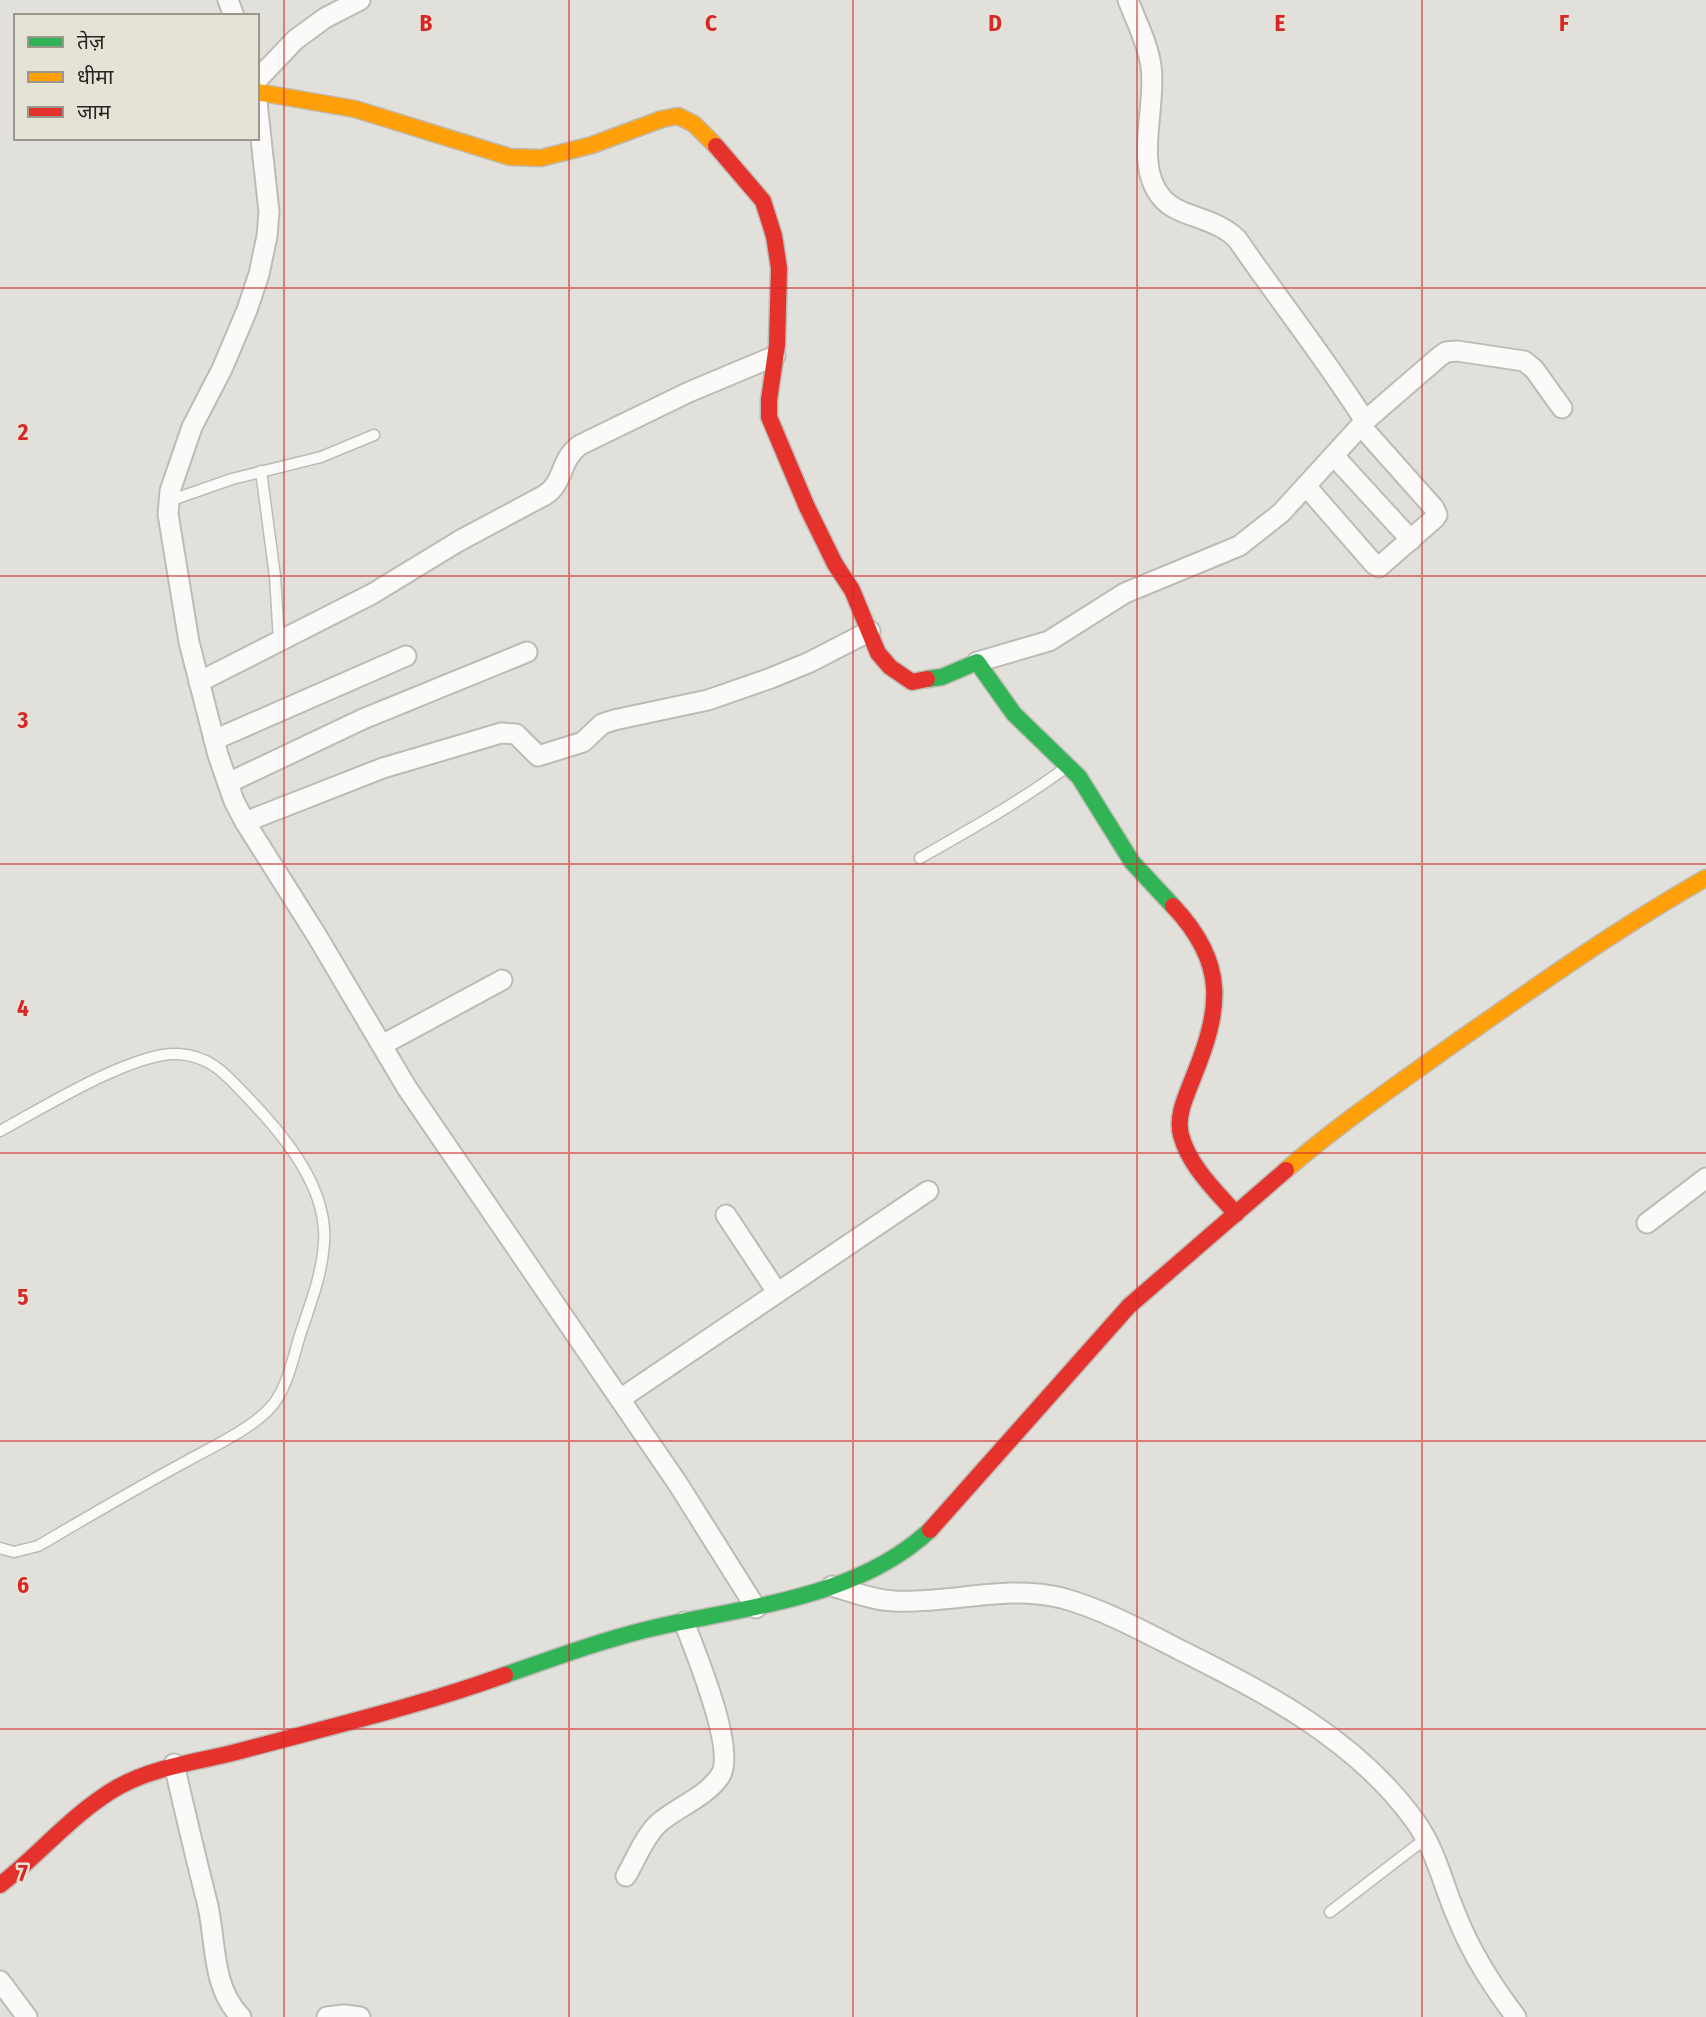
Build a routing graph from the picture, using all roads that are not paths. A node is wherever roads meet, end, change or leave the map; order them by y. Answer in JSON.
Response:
{"nodes":[{"id":1,"x":360,"y":0,"type":"edge"},
{"id":2,"x":1128,"y":0,"type":"edge"},
{"id":3,"x":259,"y":78,"type":"edge"},
{"id":4,"x":259,"y":92,"type":"edge"},
{"id":5,"x":259,"y":120,"type":"edge"},
{"id":6,"x":775,"y":356,"type":"junction"},
{"id":7,"x":1562,"y":408,"type":"dead end"},
{"id":8,"x":1363,"y":424,"type":"junction"},
{"id":9,"x":373,"y":435,"type":"dead end"},
{"id":10,"x":1334,"y":456,"type":"junction"},
{"id":11,"x":261,"y":471,"type":"junction"},
{"id":12,"x":1306,"y":486,"type":"junction"},
{"id":13,"x":169,"y":501,"type":"junction"},
{"id":14,"x":1411,"y":540,"type":"junction"},
{"id":15,"x":870,"y":631,"type":"junction"},
{"id":16,"x":279,"y":642,"type":"junction"},
{"id":17,"x":527,"y":652,"type":"dead end"},
{"id":18,"x":406,"y":656,"type":"dead end"},
{"id":19,"x":977,"y":662,"type":"junction"},
{"id":20,"x":199,"y":682,"type":"junction"},
{"id":21,"x":214,"y":740,"type":"junction"},
{"id":22,"x":1069,"y":765,"type":"junction"},
{"id":23,"x":228,"y":783,"type":"junction"},
{"id":24,"x":245,"y":822,"type":"junction"},
{"id":25,"x":920,"y":858,"type":"dead end"},
{"id":26,"x":1706,"y":878,"type":"edge"},
{"id":27,"x":502,"y":979,"type":"dead end"},
{"id":28,"x":382,"y":1045,"type":"junction"},
{"id":29,"x":0,"y":1131,"type":"edge"},
{"id":30,"x":1706,"y":1178,"type":"edge"},
{"id":31,"x":928,"y":1191,"type":"dead end"},
{"id":32,"x":1236,"y":1214,"type":"junction"},
{"id":33,"x":726,"y":1215,"type":"dead end"},
{"id":34,"x":1647,"y":1223,"type":"dead end"},
{"id":35,"x":777,"y":1292,"type":"junction"},
{"id":36,"x":620,"y":1399,"type":"junction"},
{"id":37,"x":0,"y":1548,"type":"edge"},
{"id":38,"x":831,"y":1586,"type":"junction"},
{"id":39,"x":756,"y":1608,"type":"junction"},
{"id":40,"x":684,"y":1622,"type":"junction"},
{"id":41,"x":174,"y":1764,"type":"junction"},
{"id":42,"x":1426,"y":1839,"type":"junction"},
{"id":43,"x":626,"y":1876,"type":"dead end"},
{"id":44,"x":0,"y":1885,"type":"edge"},
{"id":45,"x":1331,"y":1912,"type":"dead end"},
{"id":46,"x":0,"y":1981,"type":"edge"},
{"id":47,"x":27,"y":2017,"type":"edge"},
{"id":48,"x":241,"y":2017,"type":"edge"},
{"id":49,"x":327,"y":2017,"type":"edge"},
{"id":50,"x":360,"y":2017,"type":"edge"},
{"id":51,"x":1516,"y":2017,"type":"edge"}],
"edges":[{"from":1,"to":3,"type":"street"},
{"from":2,"to":8,"type":"street"},
{"from":4,"to":6,"type":"main road"},
{"from":5,"to":13,"type":"street"},
{"from":6,"to":15,"type":"main road"},
{"from":6,"to":16,"type":"street"},
{"from":7,"to":8,"type":"street"},
{"from":8,"to":10,"type":"street"},
{"from":8,"to":14,"type":"street"},
{"from":9,"to":11,"type":"lane"},
{"from":10,"to":12,"type":"street"},
{"from":10,"to":14,"type":"street"},
{"from":11,"to":13,"type":"lane"},
{"from":11,"to":16,"type":"lane"},
{"from":12,"to":14,"type":"street"},
{"from":12,"to":19,"type":"street"},
{"from":13,"to":20,"type":"street"},
{"from":15,"to":19,"type":"main road"},
{"from":15,"to":24,"type":"street"},
{"from":16,"to":20,"type":"street"},
{"from":17,"to":23,"type":"street"},
{"from":18,"to":21,"type":"street"},
{"from":19,"to":22,"type":"main road"},
{"from":20,"to":21,"type":"street"},
{"from":21,"to":23,"type":"street"},
{"from":22,"to":25,"type":"lane"},
{"from":22,"to":32,"type":"main road"},
{"from":23,"to":24,"type":"street"},
{"from":24,"to":28,"type":"street"},
{"from":26,"to":32,"type":"main road"},
{"from":27,"to":28,"type":"street"},
{"from":28,"to":36,"type":"street"},
{"from":29,"to":37,"type":"lane"},
{"from":30,"to":34,"type":"street"},
{"from":31,"to":35,"type":"street"},
{"from":32,"to":38,"type":"main road"},
{"from":33,"to":35,"type":"street"},
{"from":35,"to":36,"type":"street"},
{"from":36,"to":39,"type":"street"},
{"from":38,"to":39,"type":"main road"},
{"from":38,"to":42,"type":"street"},
{"from":39,"to":40,"type":"main road"},
{"from":40,"to":41,"type":"main road"},
{"from":40,"to":43,"type":"street"},
{"from":41,"to":44,"type":"main road"},
{"from":41,"to":48,"type":"street"},
{"from":42,"to":45,"type":"lane"},
{"from":42,"to":51,"type":"street"},
{"from":46,"to":47,"type":"street"},
{"from":49,"to":50,"type":"street"}]}
